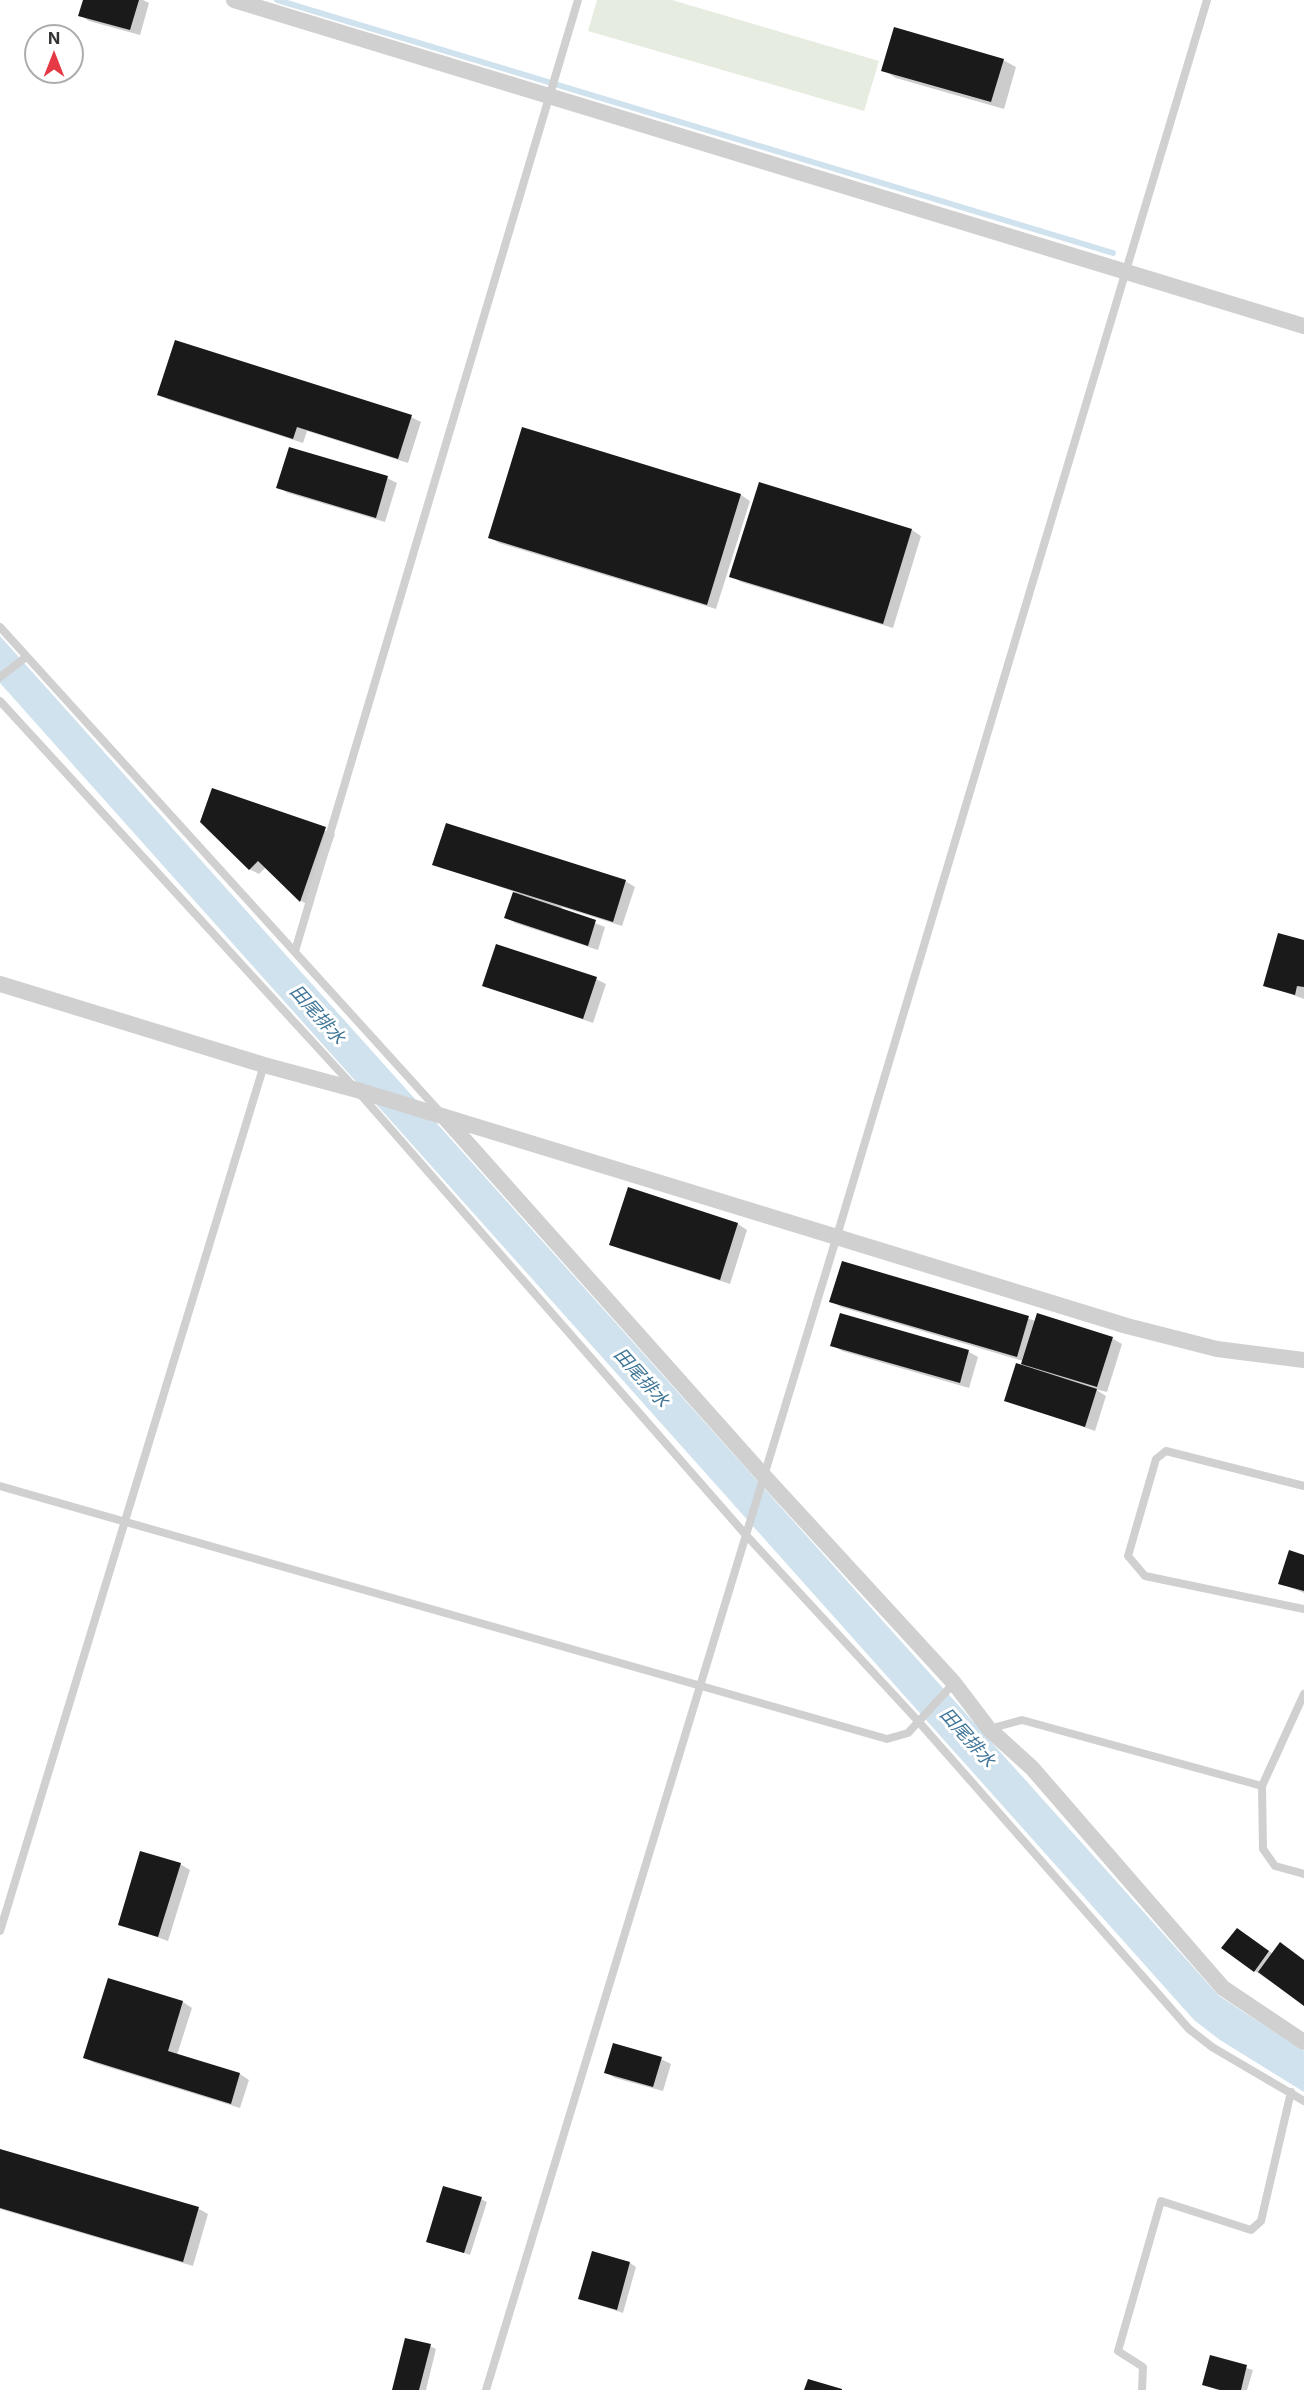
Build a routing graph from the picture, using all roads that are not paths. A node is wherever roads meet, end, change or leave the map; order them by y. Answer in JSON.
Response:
{"nodes":[{"id":1,"x":234,"y":0,"type":"edge"},
{"id":2,"x":578,"y":0,"type":"edge"},
{"id":3,"x":1207,"y":0,"type":"edge"},
{"id":4,"x":548,"y":95,"type":"junction"},
{"id":5,"x":1124,"y":271,"type":"junction"},
{"id":6,"x":1304,"y":326,"type":"edge"},
{"id":7,"x":0,"y":627,"type":"edge"},
{"id":8,"x":26,"y":657,"type":"junction"},
{"id":9,"x":0,"y":677,"type":"edge"},
{"id":10,"x":0,"y":700,"type":"edge"},
{"id":11,"x":295,"y":951,"type":"junction"},
{"id":12,"x":0,"y":984,"type":"edge"},
{"id":13,"x":264,"y":1065,"type":"junction"},
{"id":14,"x":357,"y":1090,"type":"junction"},
{"id":15,"x":445,"y":1118,"type":"junction"},
{"id":16,"x":836,"y":1239,"type":"junction"},
{"id":17,"x":1304,"y":1360,"type":"edge"},
{"id":18,"x":764,"y":1476,"type":"junction"},
{"id":19,"x":0,"y":1486,"type":"edge"},
{"id":20,"x":1304,"y":1486,"type":"edge"},
{"id":21,"x":123,"y":1521,"type":"junction"},
{"id":22,"x":745,"y":1534,"type":"junction"},
{"id":23,"x":1304,"y":1610,"type":"edge"},
{"id":24,"x":701,"y":1684,"type":"junction"},
{"id":25,"x":948,"y":1688,"type":"junction"},
{"id":26,"x":1304,"y":1694,"type":"edge"},
{"id":27,"x":918,"y":1721,"type":"junction"},
{"id":28,"x":989,"y":1729,"type":"junction"},
{"id":29,"x":1262,"y":1786,"type":"junction"},
{"id":30,"x":1304,"y":1874,"type":"edge"},
{"id":31,"x":0,"y":1931,"type":"edge"},
{"id":32,"x":1304,"y":2042,"type":"edge"},
{"id":33,"x":1291,"y":2092,"type":"junction"},
{"id":34,"x":1304,"y":2101,"type":"edge"},
{"id":35,"x":486,"y":2390,"type":"edge"},
{"id":36,"x":1142,"y":2390,"type":"edge"}],
"edges":[{"from":1,"to":4,"type":"street"},
{"from":2,"to":4,"type":"lane"},
{"from":3,"to":5,"type":"lane"},
{"from":4,"to":5,"type":"street"},
{"from":4,"to":11,"type":"lane"},
{"from":5,"to":6,"type":"street"},
{"from":5,"to":16,"type":"lane"},
{"from":7,"to":8,"type":"lane"},
{"from":8,"to":9,"type":"lane"},
{"from":8,"to":11,"type":"lane"},
{"from":10,"to":14,"type":"lane"},
{"from":11,"to":15,"type":"lane"},
{"from":12,"to":13,"type":"street"},
{"from":13,"to":14,"type":"street"},
{"from":13,"to":21,"type":"lane"},
{"from":14,"to":15,"type":"street"},
{"from":14,"to":22,"type":"lane"},
{"from":15,"to":16,"type":"street"},
{"from":15,"to":18,"type":"street"},
{"from":16,"to":17,"type":"street"},
{"from":16,"to":18,"type":"lane"},
{"from":18,"to":22,"type":"lane"},
{"from":18,"to":25,"type":"street"},
{"from":19,"to":21,"type":"lane"},
{"from":20,"to":23,"type":"lane"},
{"from":21,"to":24,"type":"lane"},
{"from":21,"to":31,"type":"lane"},
{"from":22,"to":24,"type":"lane"},
{"from":22,"to":27,"type":"lane"},
{"from":24,"to":27,"type":"lane"},
{"from":24,"to":35,"type":"lane"},
{"from":25,"to":27,"type":"lane"},
{"from":25,"to":28,"type":"street"},
{"from":26,"to":29,"type":"lane"},
{"from":27,"to":33,"type":"lane"},
{"from":28,"to":29,"type":"lane"},
{"from":28,"to":32,"type":"street"},
{"from":29,"to":30,"type":"lane"},
{"from":33,"to":34,"type":"lane"},
{"from":33,"to":36,"type":"lane"}]}
